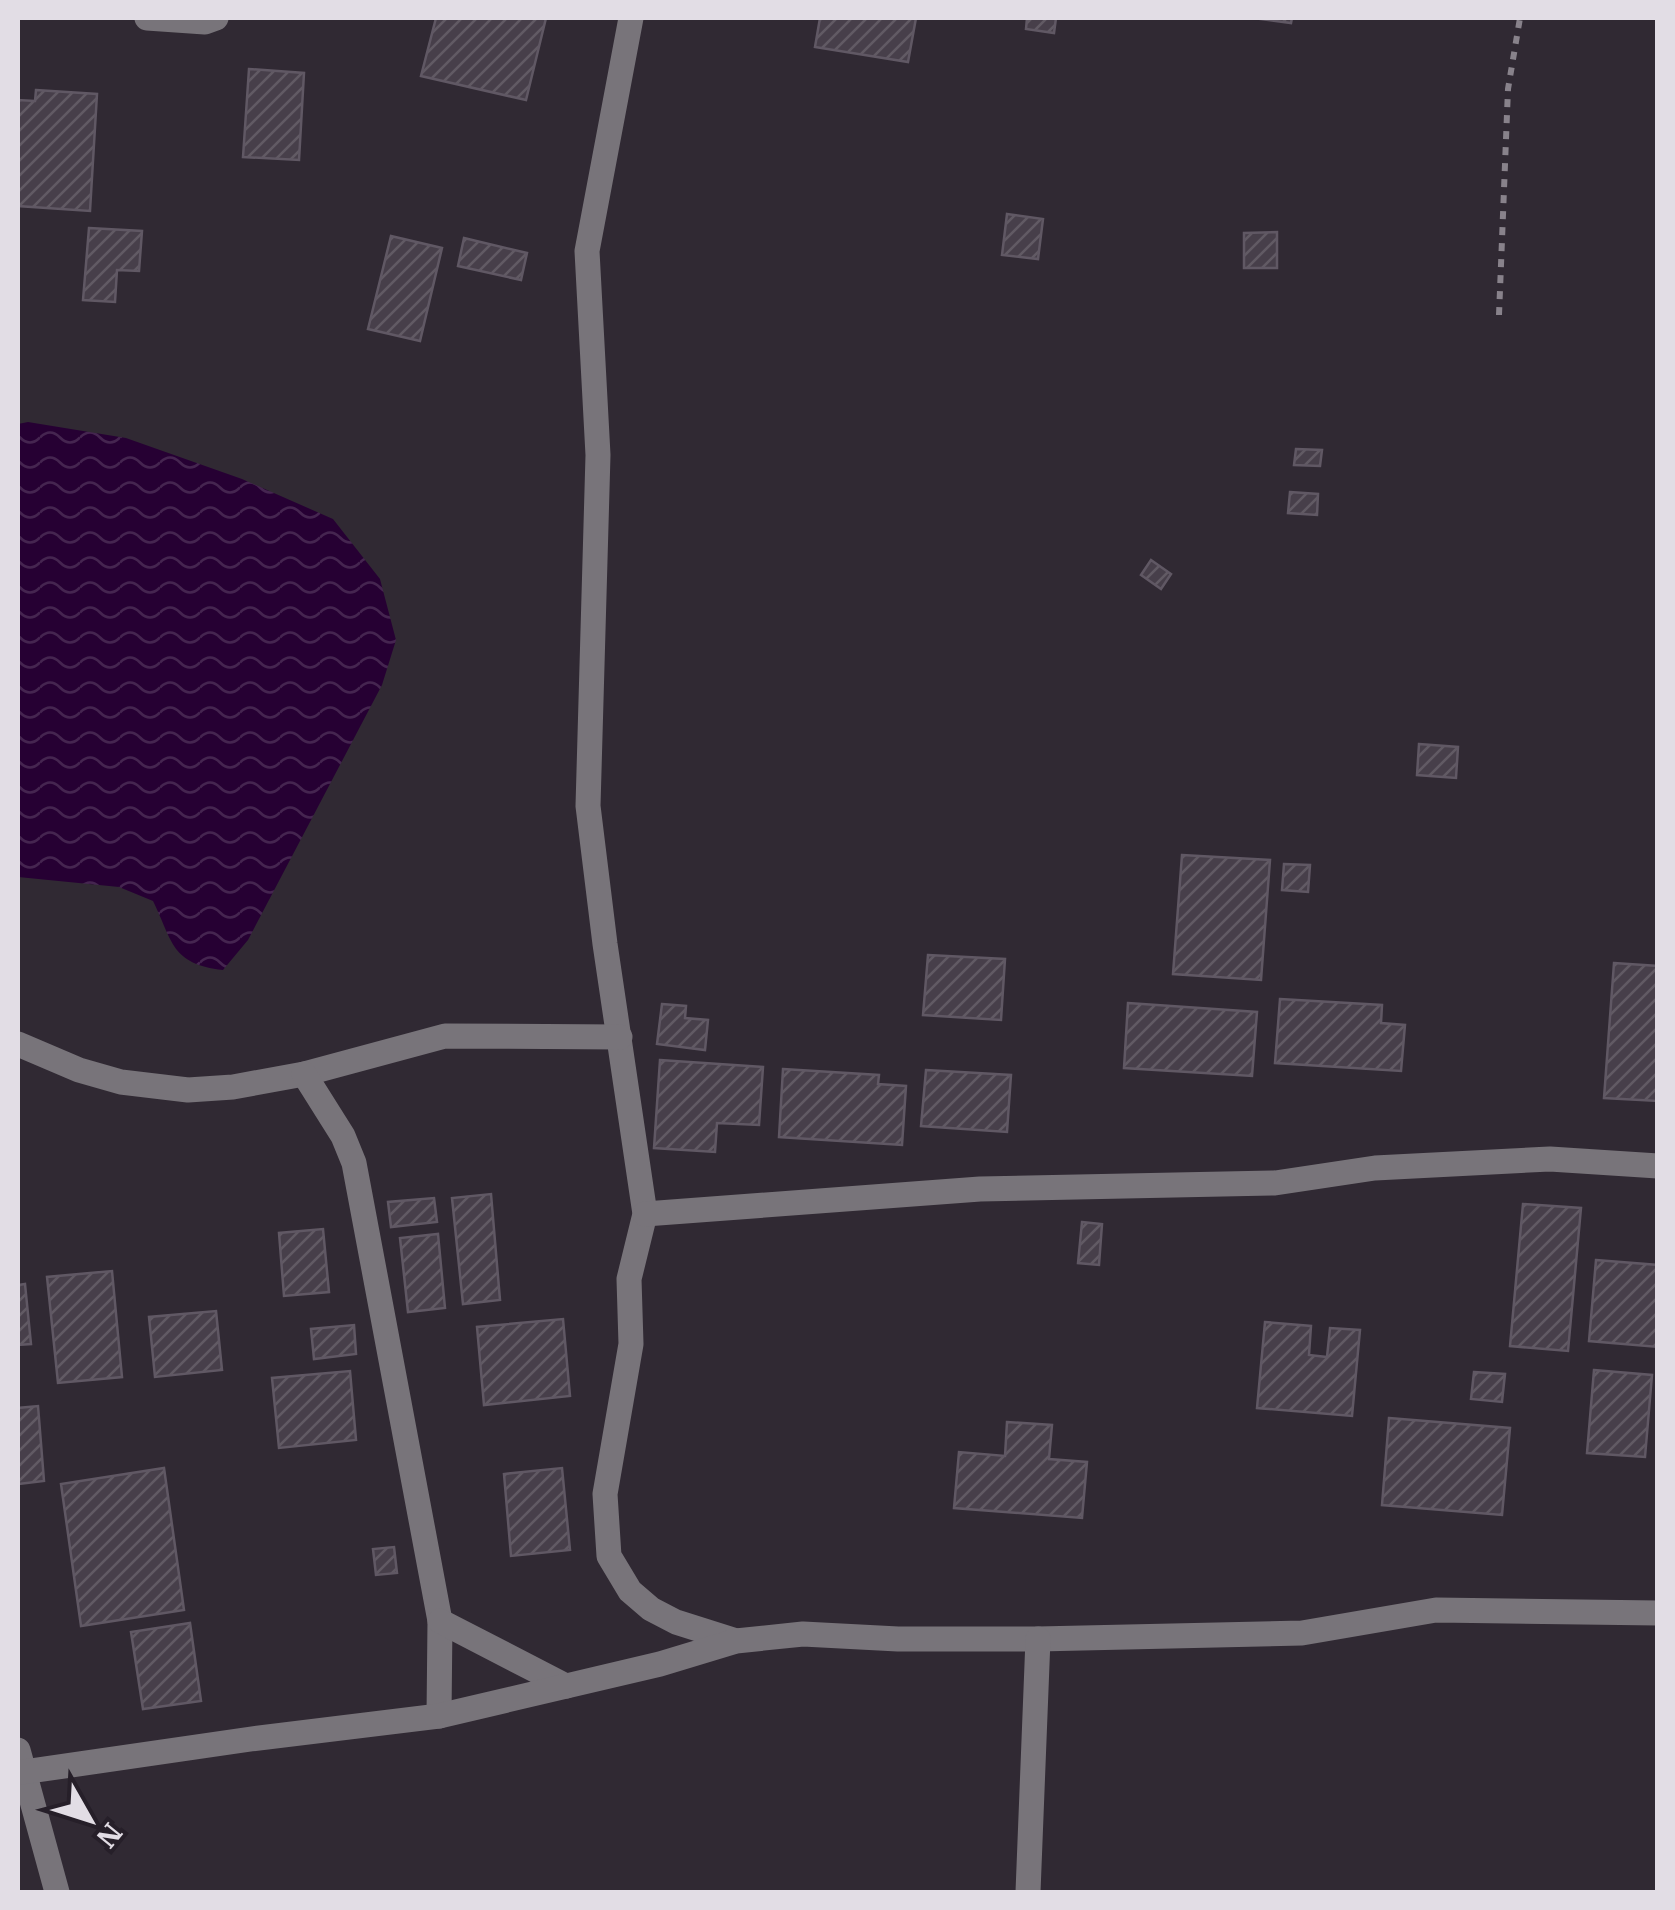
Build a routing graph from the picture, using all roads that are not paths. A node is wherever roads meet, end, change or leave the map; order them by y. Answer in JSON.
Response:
{"nodes":[{"id":1,"x":147,"y":18,"type":"edge"},
{"id":2,"x":216,"y":18,"type":"edge"},
{"id":3,"x":631,"y":18,"type":"edge"},
{"id":4,"x":620,"y":1036,"type":"junction"},
{"id":5,"x":18,"y":1044,"type":"edge"},
{"id":6,"x":304,"y":1074,"type":"junction"},
{"id":7,"x":1658,"y":1166,"type":"edge"},
{"id":8,"x":646,"y":1214,"type":"junction"},
{"id":9,"x":1658,"y":1613,"type":"edge"},
{"id":10,"x":440,"y":1621,"type":"junction"},
{"id":11,"x":1038,"y":1639,"type":"junction"},
{"id":12,"x":736,"y":1641,"type":"junction"},
{"id":13,"x":566,"y":1686,"type":"junction"},
{"id":14,"x":439,"y":1716,"type":"junction"},
{"id":15,"x":20,"y":1761,"type":"edge"},
{"id":16,"x":56,"y":1892,"type":"edge"},
{"id":17,"x":1028,"y":1892,"type":"edge"}],
"edges":[{"from":1,"to":2,"type":"street"},
{"from":3,"to":4,"type":"street"},
{"from":4,"to":6,"type":"street"},
{"from":4,"to":8,"type":"street"},
{"from":5,"to":6,"type":"street"},
{"from":6,"to":10,"type":"street"},
{"from":7,"to":8,"type":"street"},
{"from":8,"to":12,"type":"street"},
{"from":9,"to":11,"type":"street"},
{"from":10,"to":13,"type":"street"},
{"from":10,"to":14,"type":"street"},
{"from":11,"to":12,"type":"street"},
{"from":11,"to":17,"type":"street"},
{"from":12,"to":13,"type":"street"},
{"from":13,"to":14,"type":"street"},
{"from":14,"to":15,"type":"street"},
{"from":15,"to":16,"type":"street"}]}
